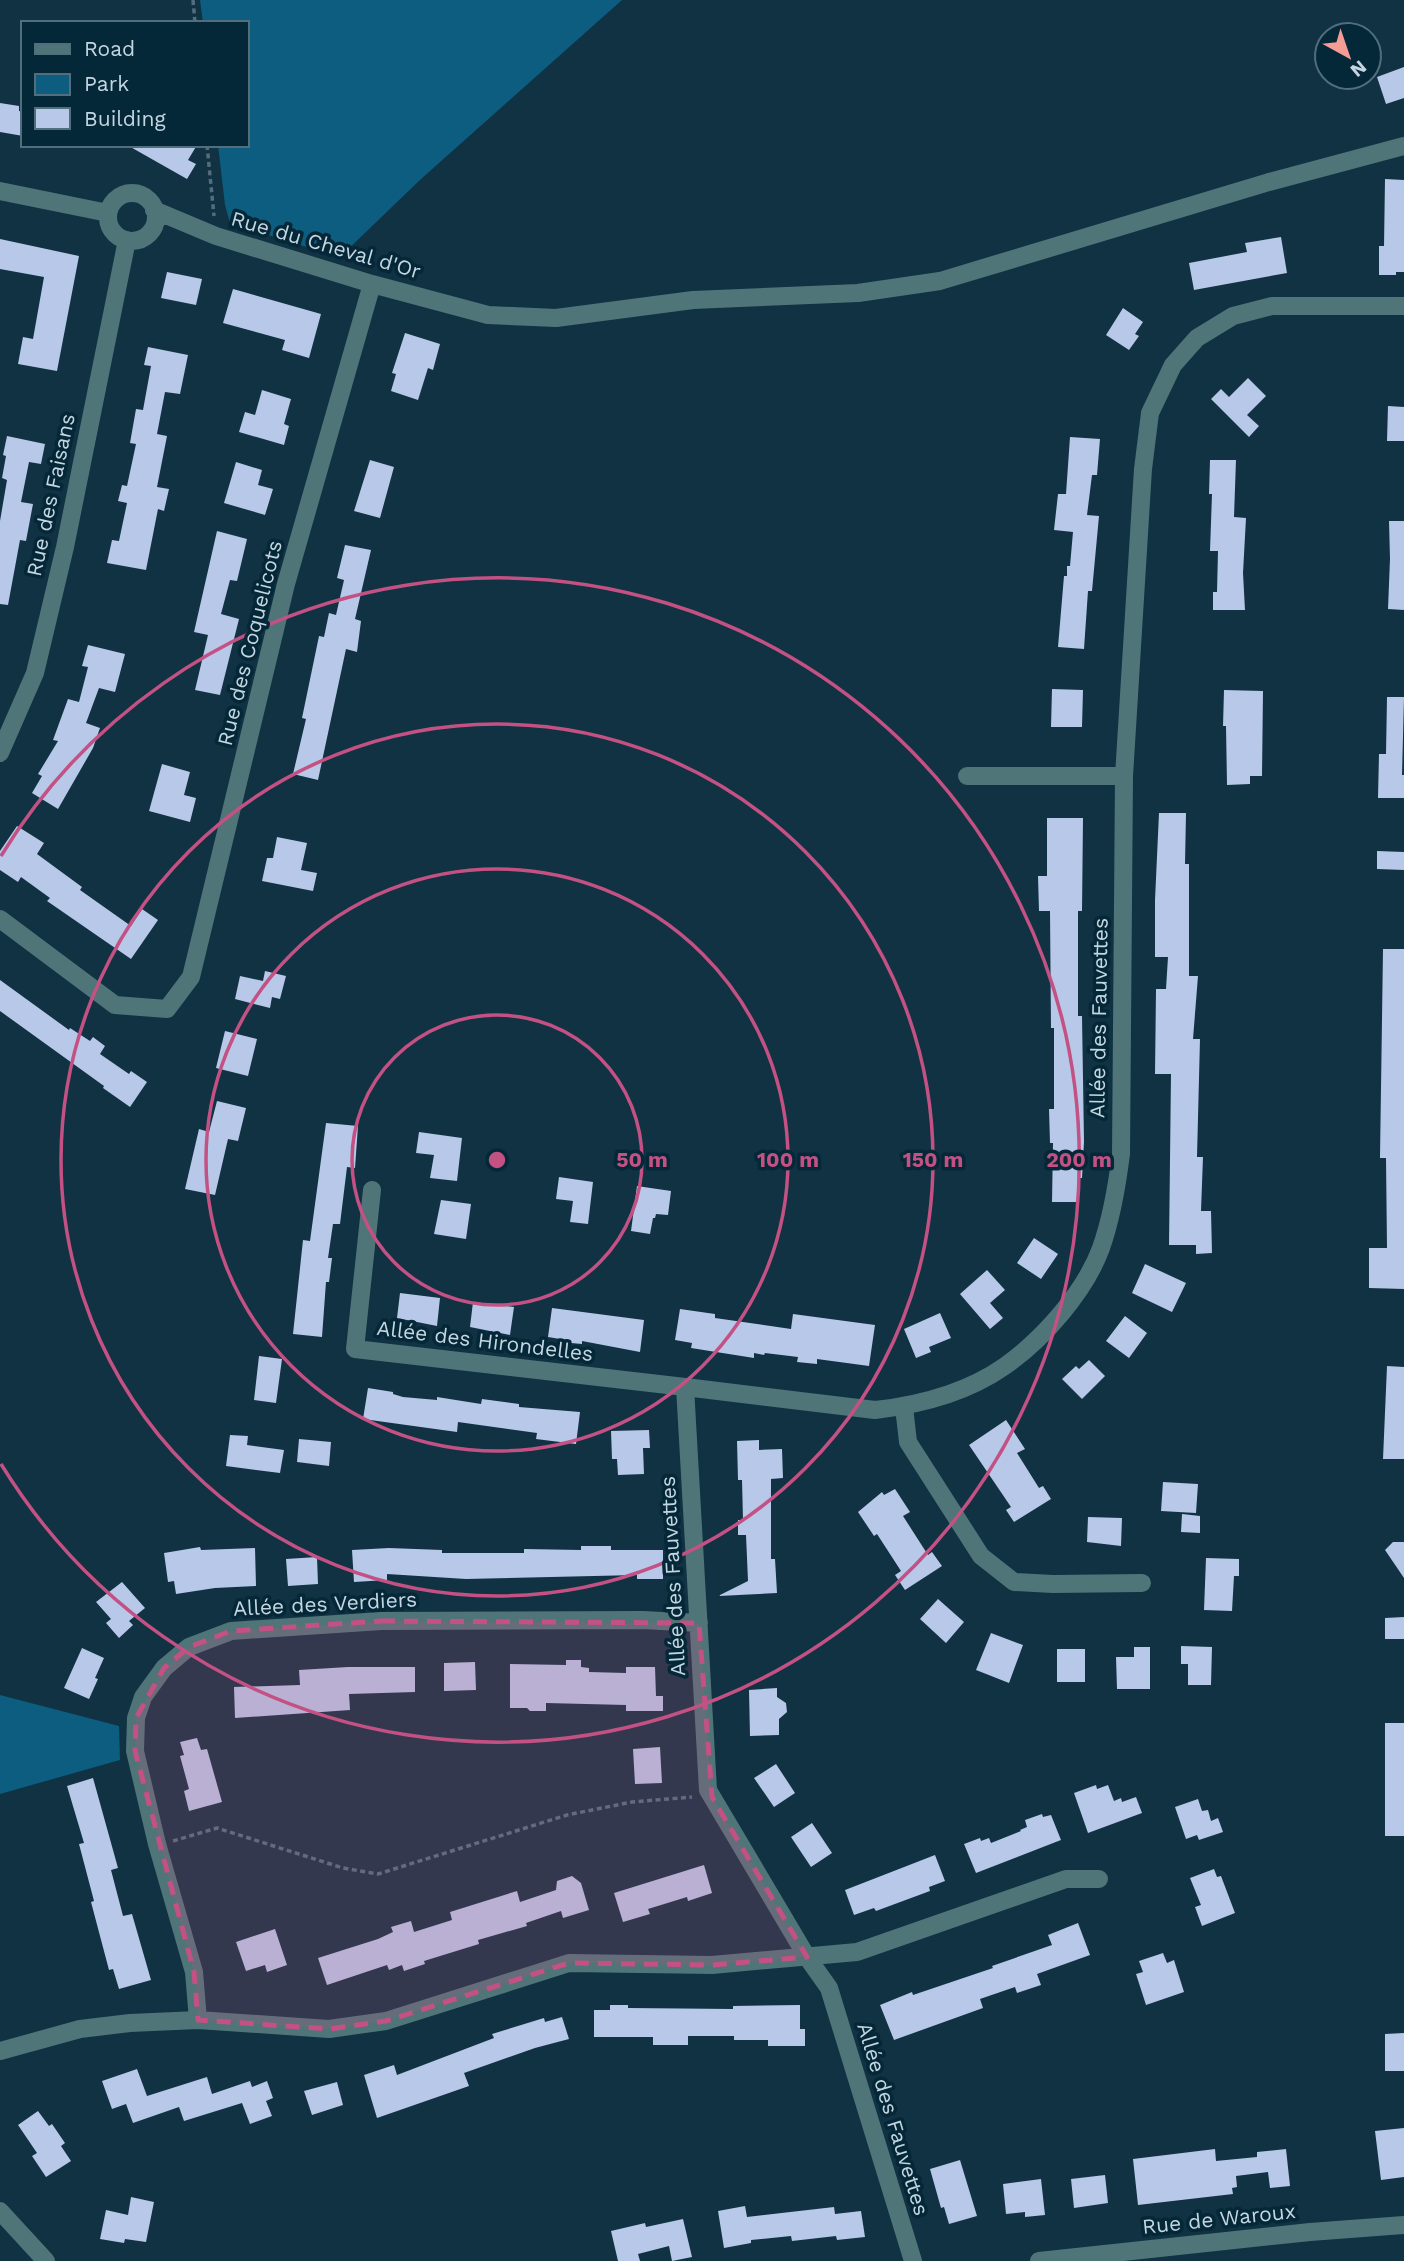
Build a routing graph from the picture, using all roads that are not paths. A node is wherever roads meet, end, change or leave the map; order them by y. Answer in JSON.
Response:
{"nodes":[{"id":1,"x":1404,"y":146,"type":"edge"},
{"id":2,"x":0,"y":191,"type":"edge"},
{"id":3,"x":154,"y":210,"type":"junction"},
{"id":4,"x":108,"y":213,"type":"junction"},
{"id":5,"x":127,"y":240,"type":"junction"},
{"id":6,"x":372,"y":284,"type":"junction"},
{"id":7,"x":1404,"y":306,"type":"edge"},
{"id":8,"x":0,"y":753,"type":"edge"},
{"id":9,"x":967,"y":776,"type":"dead end"},
{"id":10,"x":1124,"y":776,"type":"junction"},
{"id":11,"x":0,"y":919,"type":"edge"},
{"id":12,"x":372,"y":1190,"type":"dead end"},
{"id":13,"x":685,"y":1387,"type":"junction"},
{"id":14,"x":904,"y":1407,"type":"junction"},
{"id":15,"x":1142,"y":1583,"type":"dead end"},
{"id":16,"x":699,"y":1623,"type":"junction"},
{"id":17,"x":1100,"y":1879,"type":"dead end"},
{"id":18,"x":807,"y":1957,"type":"junction"},
{"id":19,"x":198,"y":2020,"type":"junction"},
{"id":20,"x":0,"y":2051,"type":"edge"},
{"id":21,"x":0,"y":2211,"type":"edge"},
{"id":22,"x":1404,"y":2225,"type":"edge"},
{"id":23,"x":46,"y":2261,"type":"edge"},
{"id":24,"x":914,"y":2261,"type":"edge"},
{"id":25,"x":1039,"y":2261,"type":"edge"}],
"edges":[{"from":1,"to":6,"type":"street","name":"Rue du Cheval d'Or"},
{"from":2,"to":4,"type":"street"},
{"from":3,"to":4,"type":"street"},
{"from":3,"to":5,"type":"street"},
{"from":3,"to":6,"type":"street","name":"Rue du Cheval d'Or"},
{"from":4,"to":5,"type":"street"},
{"from":5,"to":8,"type":"street","name":"Rue des Faisans"},
{"from":6,"to":11,"type":"street","name":"Rue des Coquelicots"},
{"from":7,"to":10,"type":"street","name":"Allée des Fauvettes"},
{"from":9,"to":10,"type":"street"},
{"from":10,"to":14,"type":"street","name":"Allée des Fauvettes"},
{"from":12,"to":13,"type":"street","name":"Allée des Hirondelles"},
{"from":13,"to":14,"type":"street","name":"Allée des Fauvettes"},
{"from":13,"to":16,"type":"street","name":"Allée des Fauvettes"},
{"from":14,"to":15,"type":"street"},
{"from":16,"to":18,"type":"street","name":"Allée des Fauvettes"},
{"from":16,"to":19,"type":"street","name":"Allée des Verdiers"},
{"from":17,"to":18,"type":"street"},
{"from":18,"to":19,"type":"street"},
{"from":18,"to":24,"type":"street","name":"Allée des Fauvettes"},
{"from":19,"to":20,"type":"street"},
{"from":21,"to":23,"type":"street"},
{"from":22,"to":25,"type":"street","name":"Rue de Waroux"}]}
